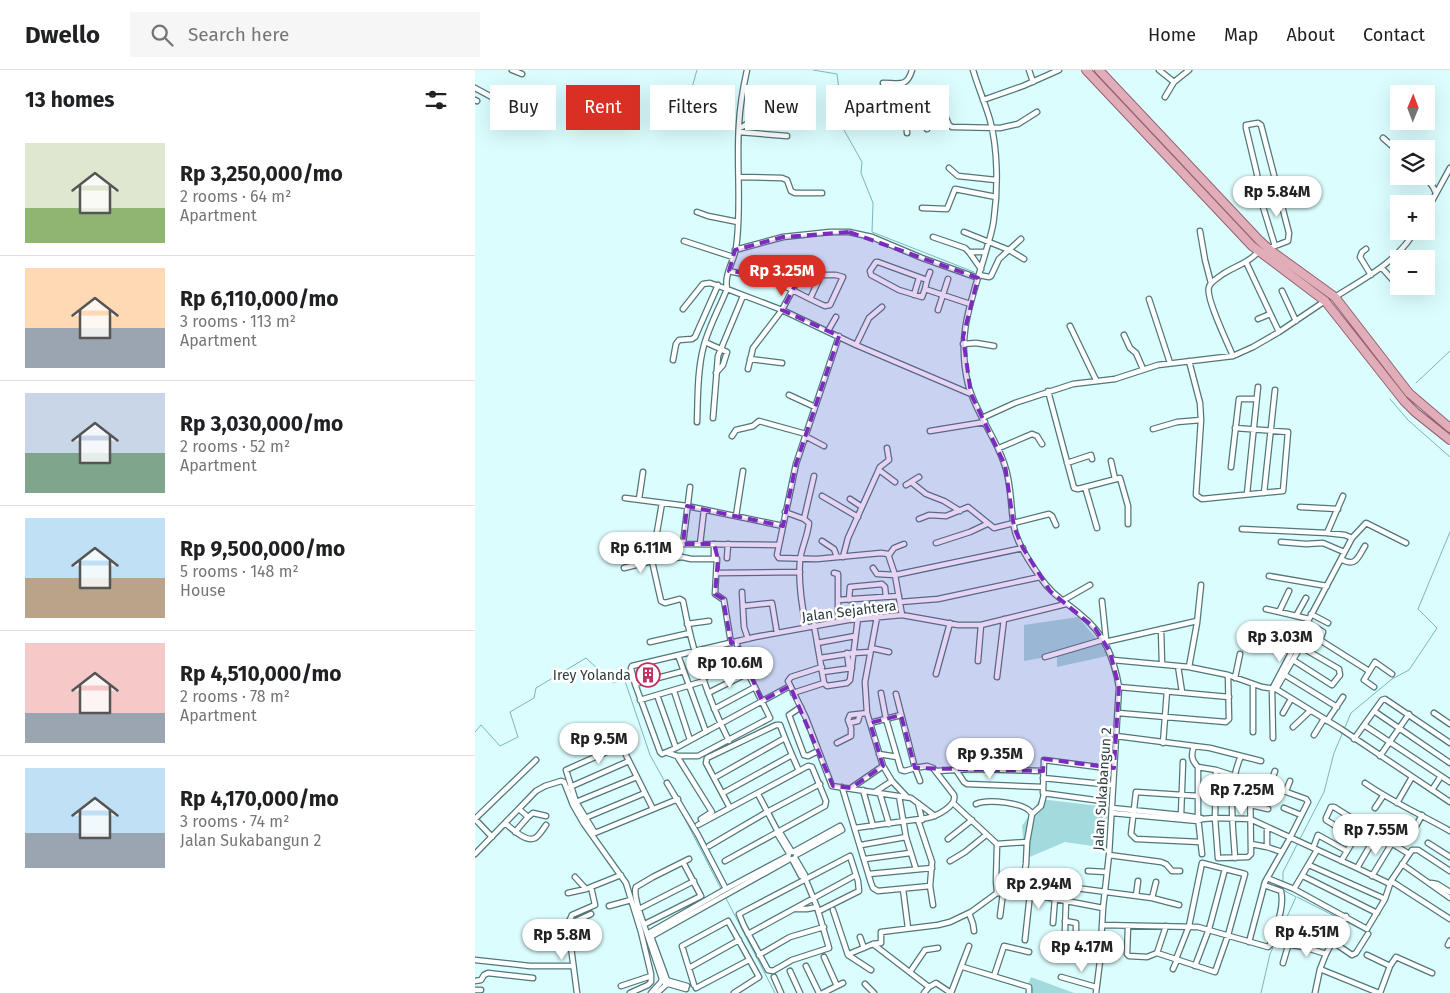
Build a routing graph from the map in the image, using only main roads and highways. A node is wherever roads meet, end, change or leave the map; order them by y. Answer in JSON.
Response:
{"nodes":[{"id":1,"x":1086,"y":70,"type":"edge"},
{"id":2,"x":1099,"y":70,"type":"edge"},
{"id":3,"x":1450,"y":428,"type":"edge"},
{"id":4,"x":1450,"y":440,"type":"edge"}],
"edges":[{"from":1,"to":4,"type":"main road"},
{"from":2,"to":3,"type":"main road"}]}
